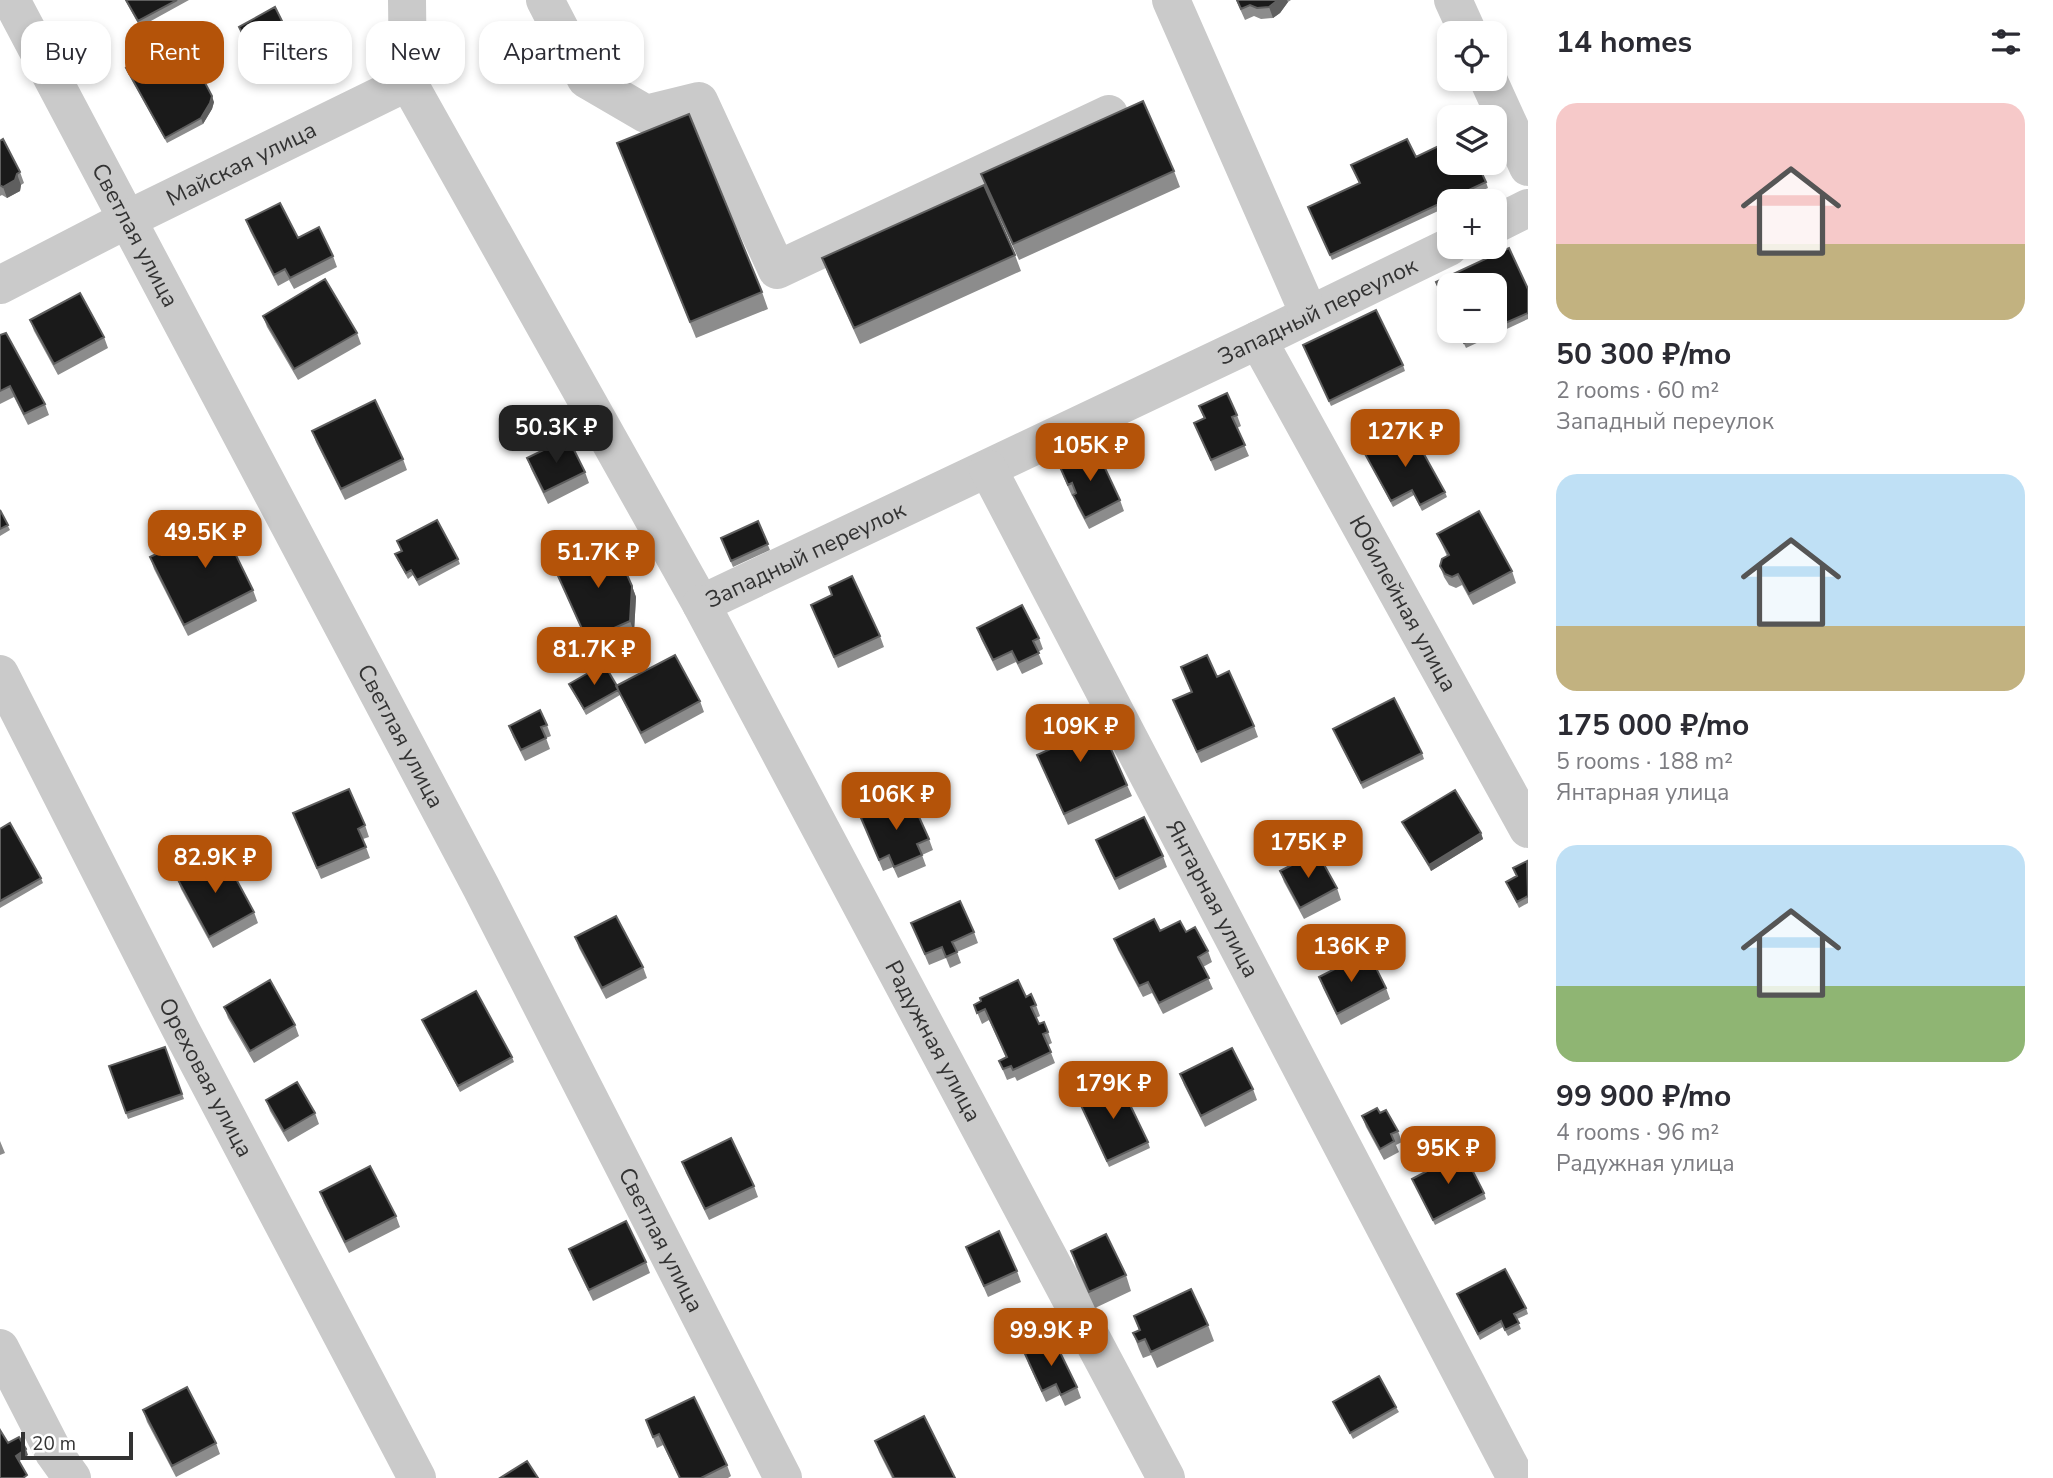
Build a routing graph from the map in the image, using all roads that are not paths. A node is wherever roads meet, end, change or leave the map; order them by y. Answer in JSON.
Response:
{"nodes":[{"id":1,"x":11,"y":0,"type":"edge"},
{"id":2,"x":407,"y":0,"type":"edge"},
{"id":3,"x":545,"y":0,"type":"edge"},
{"id":4,"x":1171,"y":0,"type":"edge"},
{"id":5,"x":1453,"y":0,"type":"edge"},
{"id":6,"x":407,"y":21,"type":"edge"},
{"id":7,"x":1463,"y":21,"type":"edge"},
{"id":8,"x":404,"y":84,"type":"edge"},
{"id":9,"x":409,"y":84,"type":"edge"},
{"id":10,"x":1493,"y":91,"type":"edge"},
{"id":11,"x":1110,"y":114,"type":"edge"},
{"id":12,"x":1528,"y":167,"type":"edge"},
{"id":13,"x":1528,"y":208,"type":"edge"},
{"id":14,"x":1507,"y":218,"type":"edge"},
{"id":15,"x":128,"y":219,"type":"junction"},
{"id":16,"x":1437,"y":253,"type":"edge"},
{"id":17,"x":0,"y":285,"type":"edge"},
{"id":18,"x":1309,"y":314,"type":"junction"},
{"id":19,"x":1258,"y":340,"type":"junction"},
{"id":20,"x":988,"y":469,"type":"junction"},
{"id":21,"x":701,"y":604,"type":"junction"},
{"id":22,"x":0,"y":674,"type":"edge"},
{"id":23,"x":1528,"y":829,"type":"edge"},
{"id":24,"x":0,"y":1348,"type":"edge"},
{"id":25,"x":72,"y":1478,"type":"edge"},
{"id":26,"x":417,"y":1478,"type":"edge"},
{"id":27,"x":783,"y":1478,"type":"edge"},
{"id":28,"x":1166,"y":1478,"type":"edge"},
{"id":29,"x":1517,"y":1478,"type":"edge"}],
"edges":[{"from":1,"to":15,"type":"street","name":"Светлая улица"},
{"from":2,"to":6,"type":"street","name":"Западный переулок"},
{"from":3,"to":11,"type":"street"},
{"from":4,"to":18,"type":"street"},
{"from":5,"to":7,"type":"street"},
{"from":8,"to":15,"type":"street","name":"Майская улица"},
{"from":9,"to":21,"type":"street","name":"Западный переулок"},
{"from":10,"to":12,"type":"street"},
{"from":13,"to":14,"type":"street"},
{"from":15,"to":17,"type":"street","name":"Майская улица"},
{"from":15,"to":27,"type":"street","name":"Светлая улица"},
{"from":16,"to":18,"type":"street","name":"Западный переулок"},
{"from":18,"to":19,"type":"street","name":"Западный переулок"},
{"from":19,"to":20,"type":"street","name":"Западный переулок"},
{"from":19,"to":23,"type":"street","name":"Юбилейная улица"},
{"from":20,"to":21,"type":"street","name":"Западный переулок"},
{"from":20,"to":29,"type":"street","name":"Янтарная улица"},
{"from":21,"to":28,"type":"street","name":"Радужная улица"},
{"from":22,"to":26,"type":"street","name":"Ореховая улица"},
{"from":24,"to":25,"type":"street"}]}
